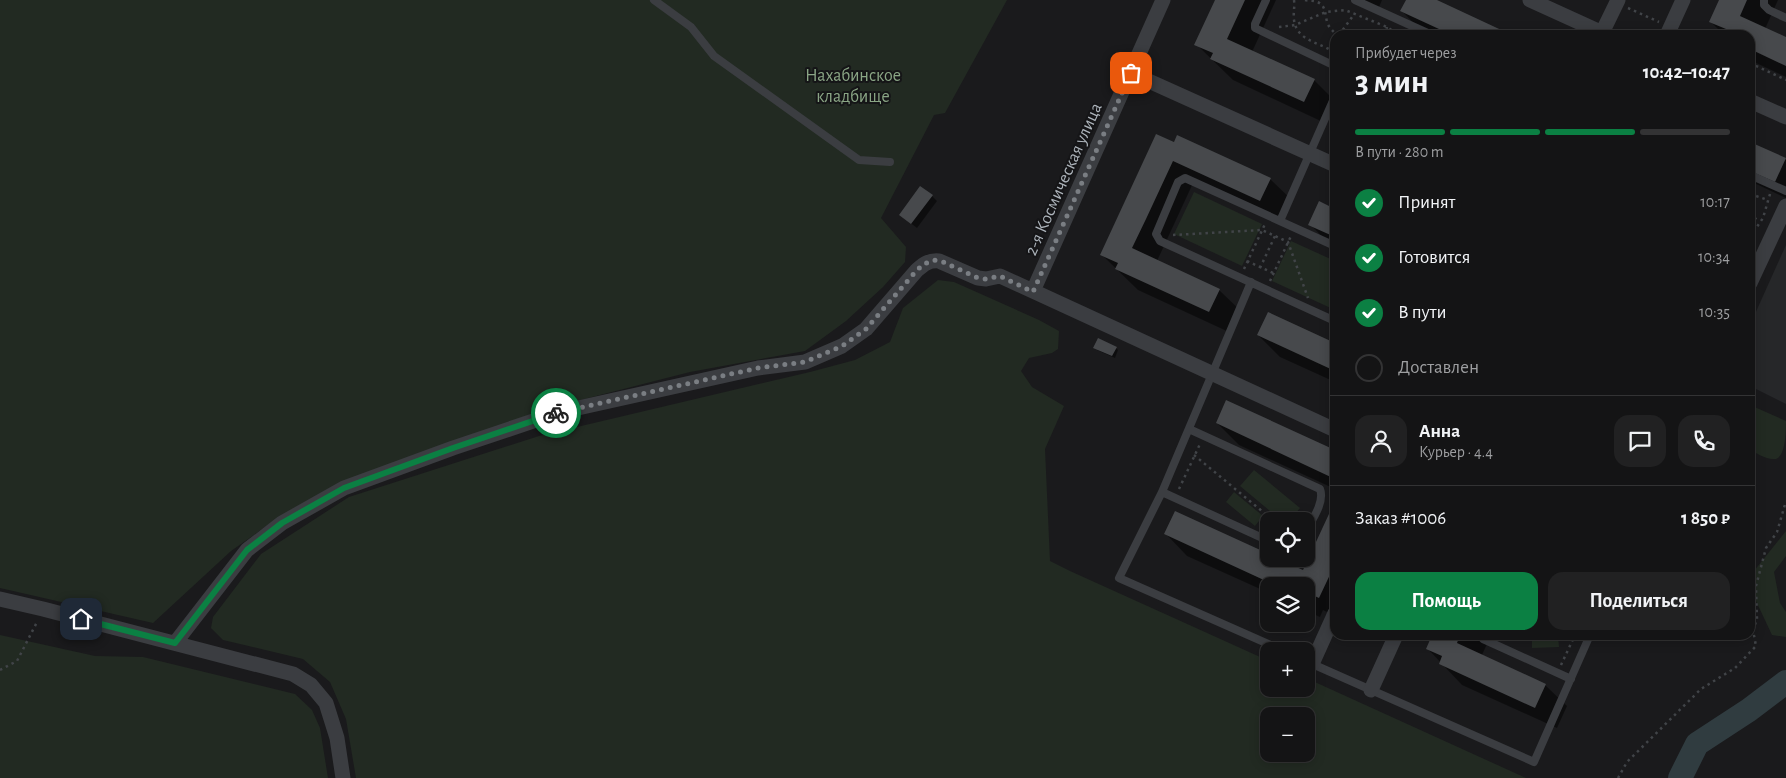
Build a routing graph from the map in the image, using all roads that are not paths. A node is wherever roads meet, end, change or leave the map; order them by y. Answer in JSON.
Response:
{"nodes":[{"id":1,"x":654,"y":0,"type":"edge"},
{"id":2,"x":1163,"y":0,"type":"edge"},
{"id":3,"x":1266,"y":0,"type":"edge"},
{"id":4,"x":1379,"y":0,"type":"edge"},
{"id":5,"x":1530,"y":0,"type":"edge"},
{"id":6,"x":1683,"y":0,"type":"edge"},
{"id":7,"x":1764,"y":0,"type":"edge"},
{"id":8,"x":1357,"y":1,"type":"edge"},
{"id":9,"x":1617,"y":1,"type":"edge"},
{"id":10,"x":1375,"y":9,"type":"junction"},
{"id":11,"x":1786,"y":18,"type":"edge"},
{"id":12,"x":1421,"y":30,"type":"edge"},
{"id":13,"x":1594,"y":30,"type":"edge"},
{"id":14,"x":1605,"y":30,"type":"edge"},
{"id":15,"x":1669,"y":30,"type":"edge"},
{"id":16,"x":1330,"y":64,"type":"edge"},
{"id":17,"x":1131,"y":73,"type":"junction"},
{"id":18,"x":1755,"y":103,"type":"edge"},
{"id":19,"x":1330,"y":107,"type":"edge"},
{"id":20,"x":1786,"y":117,"type":"edge"},
{"id":21,"x":1310,"y":153,"type":"junction"},
{"id":22,"x":890,"y":162,"type":"dead end"},
{"id":23,"x":1330,"y":163,"type":"edge"},
{"id":24,"x":1755,"y":177,"type":"edge"},
{"id":25,"x":1786,"y":191,"type":"edge"},
{"id":26,"x":1786,"y":206,"type":"edge"},
{"id":27,"x":1280,"y":221,"type":"junction"},
{"id":28,"x":1330,"y":244,"type":"edge"},
{"id":29,"x":1755,"y":267,"type":"edge"},
{"id":30,"x":1251,"y":282,"type":"junction"},
{"id":31,"x":1033,"y":292,"type":"junction"},
{"id":32,"x":1330,"y":319,"type":"edge"},
{"id":33,"x":1212,"y":374,"type":"junction"},
{"id":34,"x":1330,"y":428,"type":"edge"},
{"id":35,"x":1189,"y":429,"type":"junction"},
{"id":36,"x":1162,"y":492,"type":"junction"},
{"id":37,"x":1315,"y":512,"type":"edge"},
{"id":38,"x":1260,"y":537,"type":"edge"},
{"id":39,"x":0,"y":600,"type":"edge"},
{"id":40,"x":1330,"y":622,"type":"edge"},
{"id":41,"x":1394,"y":640,"type":"edge"},
{"id":42,"x":1485,"y":640,"type":"edge"},
{"id":43,"x":1588,"y":640,"type":"edge"},
{"id":44,"x":1264,"y":642,"type":"edge"},
{"id":45,"x":175,"y":643,"type":"junction"},
{"id":46,"x":1315,"y":651,"type":"edge"},
{"id":47,"x":1315,"y":665,"type":"edge"},
{"id":48,"x":1570,"y":679,"type":"junction"},
{"id":49,"x":1371,"y":690,"type":"junction"},
{"id":50,"x":343,"y":778,"type":"edge"}],
"edges":[{"from":1,"to":22,"type":"lane"},
{"from":2,"to":17,"type":"street","name":"2-я Космическая улица"},
{"from":3,"to":16,"type":"lane"},
{"from":4,"to":10,"type":"lane"},
{"from":5,"to":13,"type":"street"},
{"from":6,"to":15,"type":"street"},
{"from":7,"to":11,"type":"lane"},
{"from":8,"to":10,"type":"lane"},
{"from":9,"to":14,"type":"street"},
{"from":10,"to":12,"type":"lane"},
{"from":17,"to":21,"type":"street"},
{"from":17,"to":31,"type":"street","name":"2-я Космическая улица"},
{"from":18,"to":20,"type":"street"},
{"from":19,"to":21,"type":"lane"},
{"from":21,"to":23,"type":"street"},
{"from":21,"to":27,"type":"lane"},
{"from":24,"to":25,"type":"lane"},
{"from":26,"to":29,"type":"street"},
{"from":27,"to":28,"type":"lane"},
{"from":27,"to":30,"type":"lane"},
{"from":30,"to":32,"type":"lane"},
{"from":30,"to":33,"type":"lane"},
{"from":31,"to":33,"type":"street"},
{"from":31,"to":45,"type":"street"},
{"from":33,"to":34,"type":"street"},
{"from":33,"to":35,"type":"lane"},
{"from":35,"to":36,"type":"lane"},
{"from":35,"to":37,"type":"lane"},
{"from":36,"to":38,"type":"lane"},
{"from":36,"to":44,"type":"lane"},
{"from":39,"to":45,"type":"street"},
{"from":40,"to":46,"type":"street"},
{"from":41,"to":49,"type":"street"},
{"from":42,"to":48,"type":"lane"},
{"from":43,"to":48,"type":"lane"},
{"from":45,"to":50,"type":"street"},
{"from":47,"to":49,"type":"lane"},
{"from":48,"to":49,"type":"lane"}]}
